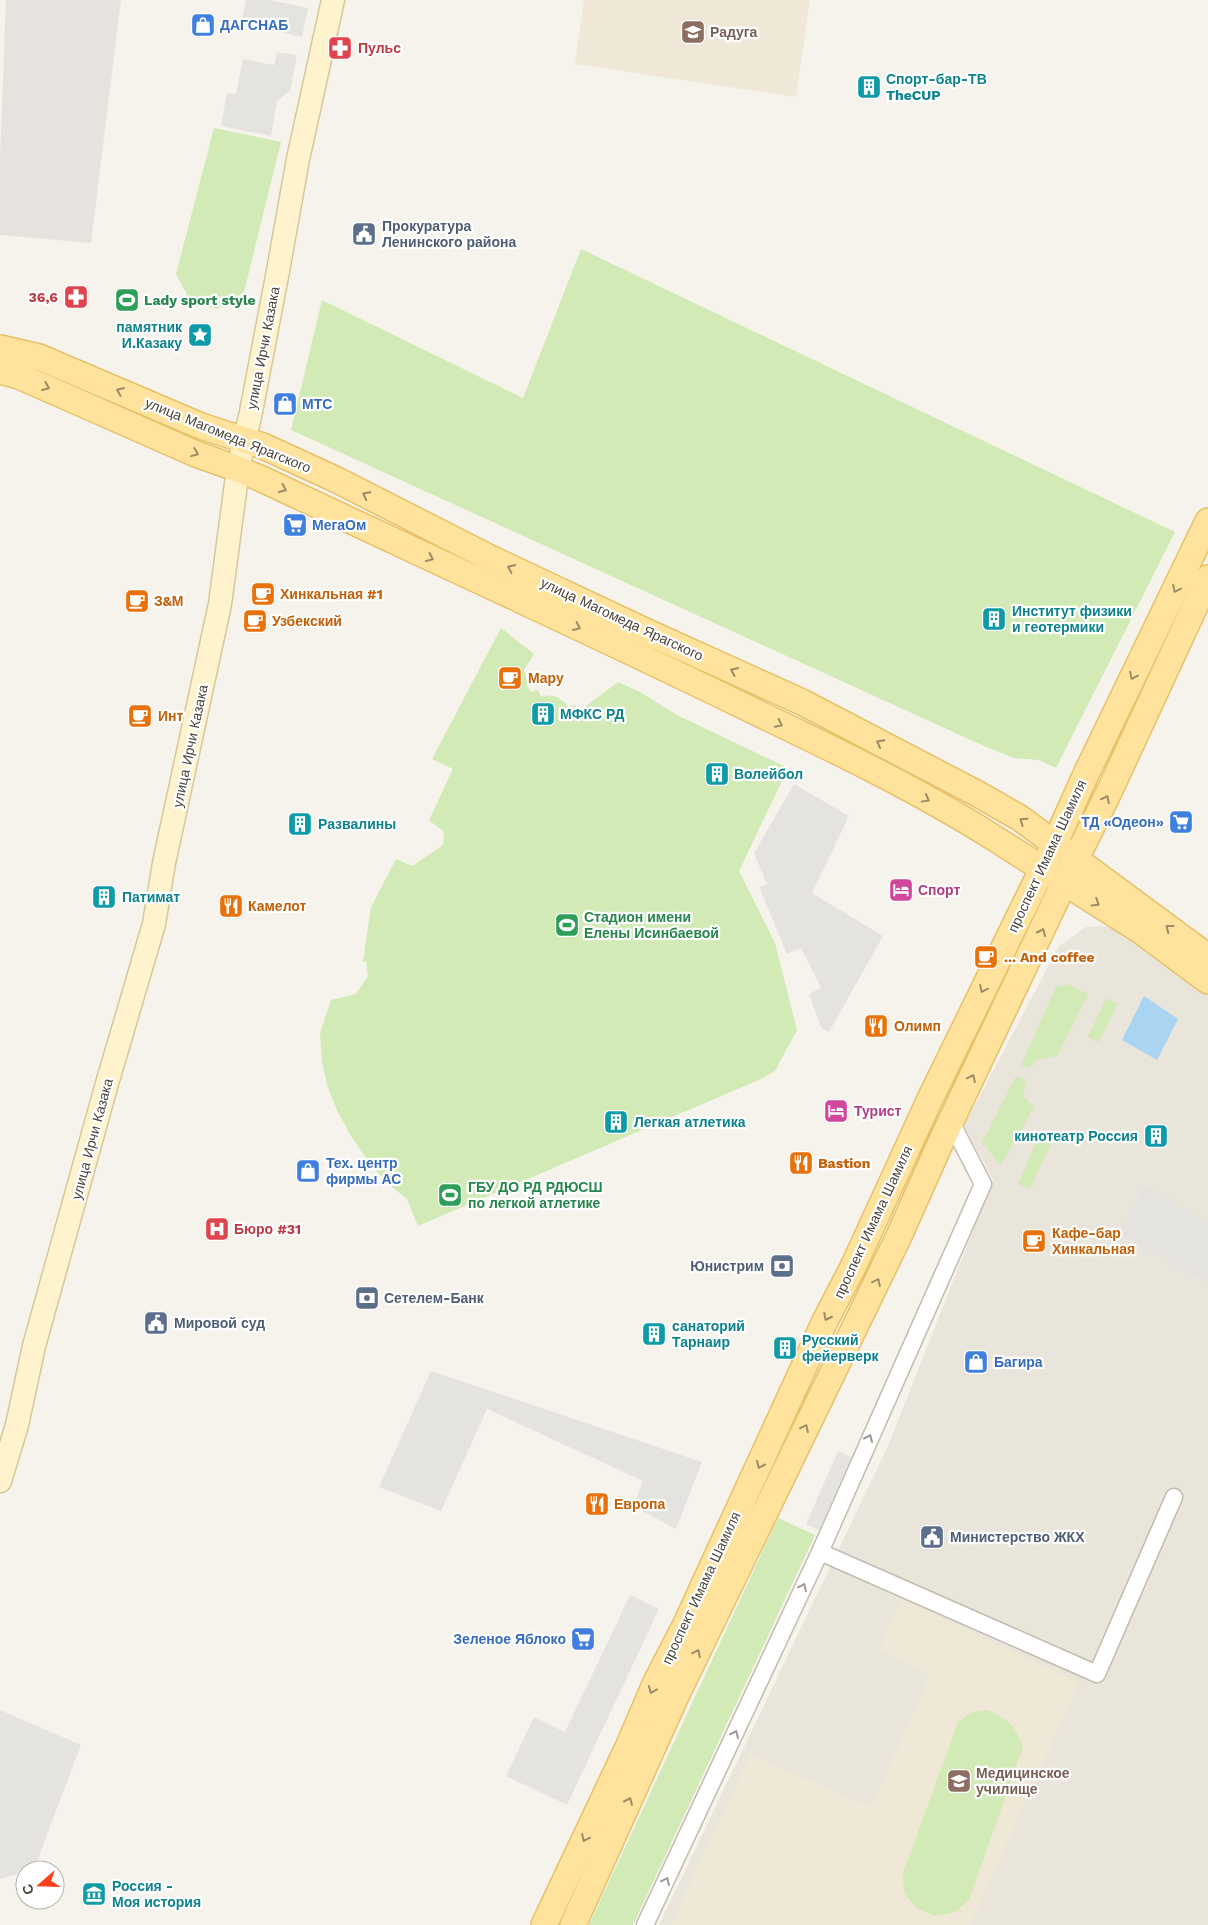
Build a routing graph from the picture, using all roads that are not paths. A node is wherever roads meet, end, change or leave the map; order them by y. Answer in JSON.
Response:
{"nodes":[{"id":1,"x":333,"y":0,"type":"edge"},
{"id":2,"x":0,"y":348,"type":"edge"},
{"id":3,"x":0,"y":372,"type":"edge"},
{"id":4,"x":244,"y":440,"type":"junction"},
{"id":5,"x":238,"y":469,"type":"junction"},
{"id":6,"x":1208,"y":521,"type":"edge"},
{"id":7,"x":1208,"y":578,"type":"edge"},
{"id":8,"x":1055,"y":843,"type":"junction"},
{"id":9,"x":1077,"y":859,"type":"junction"},
{"id":10,"x":1041,"y":870,"type":"junction"},
{"id":11,"x":1064,"y":883,"type":"junction"},
{"id":12,"x":1208,"y":958,"type":"edge"},
{"id":13,"x":1208,"y":980,"type":"edge"},
{"id":14,"x":951,"y":1122,"type":"junction"},
{"id":15,"x":0,"y":1481,"type":"edge"},
{"id":16,"x":1174,"y":1497,"type":"dead end"},
{"id":17,"x":820,"y":1552,"type":"junction"},
{"id":18,"x":544,"y":1925,"type":"edge"},
{"id":19,"x":573,"y":1925,"type":"edge"},
{"id":20,"x":645,"y":1925,"type":"edge"}],
"edges":[{"from":1,"to":4,"type":"main road","name":"улица Ирчи Казака"},
{"from":4,"to":2,"type":"main road","name":"улица Магомеда Ярагского","one_way":true},
{"from":3,"to":5,"type":"main road","name":"улица Магомеда Ярагского","one_way":true},
{"from":4,"to":5,"type":"main road","name":"улица Ирчи Казака"},
{"from":8,"to":4,"type":"main road","name":"улица Магомеда Ярагского","one_way":true},
{"from":5,"to":10,"type":"main road","name":"улица Магомеда Ярагского","one_way":true},
{"from":5,"to":15,"type":"main road","name":"улица Ирчи Казака"},
{"from":6,"to":8,"type":"main road","name":"проспект Имама Шамиля","one_way":true},
{"from":9,"to":7,"type":"main road","name":"проспект Имама Шамиля","one_way":true},
{"from":8,"to":9,"type":"main road","name":"улица Магомеда Ярагского"},
{"from":8,"to":10,"type":"main road","name":"проспект Имама Шамиля"},
{"from":9,"to":11,"type":"main road","name":"проспект Имама Шамиля"},
{"from":12,"to":9,"type":"main road","name":"улица Магомеда Ярагского","one_way":true},
{"from":10,"to":11,"type":"main road","name":"улица Магомеда Ярагского"},
{"from":10,"to":18,"type":"main road","name":"проспект Имама Шамиля","one_way":true},
{"from":11,"to":13,"type":"main road","name":"улица Магомеда Ярагского","one_way":true},
{"from":14,"to":11,"type":"main road","name":"проспект Имама Шамиля","one_way":true},
{"from":17,"to":14,"type":"street","one_way":true},
{"from":19,"to":14,"type":"main road","name":"проспект Имама Шамиля","one_way":true},
{"from":16,"to":17,"type":"street"},
{"from":20,"to":17,"type":"street","one_way":true}]}
